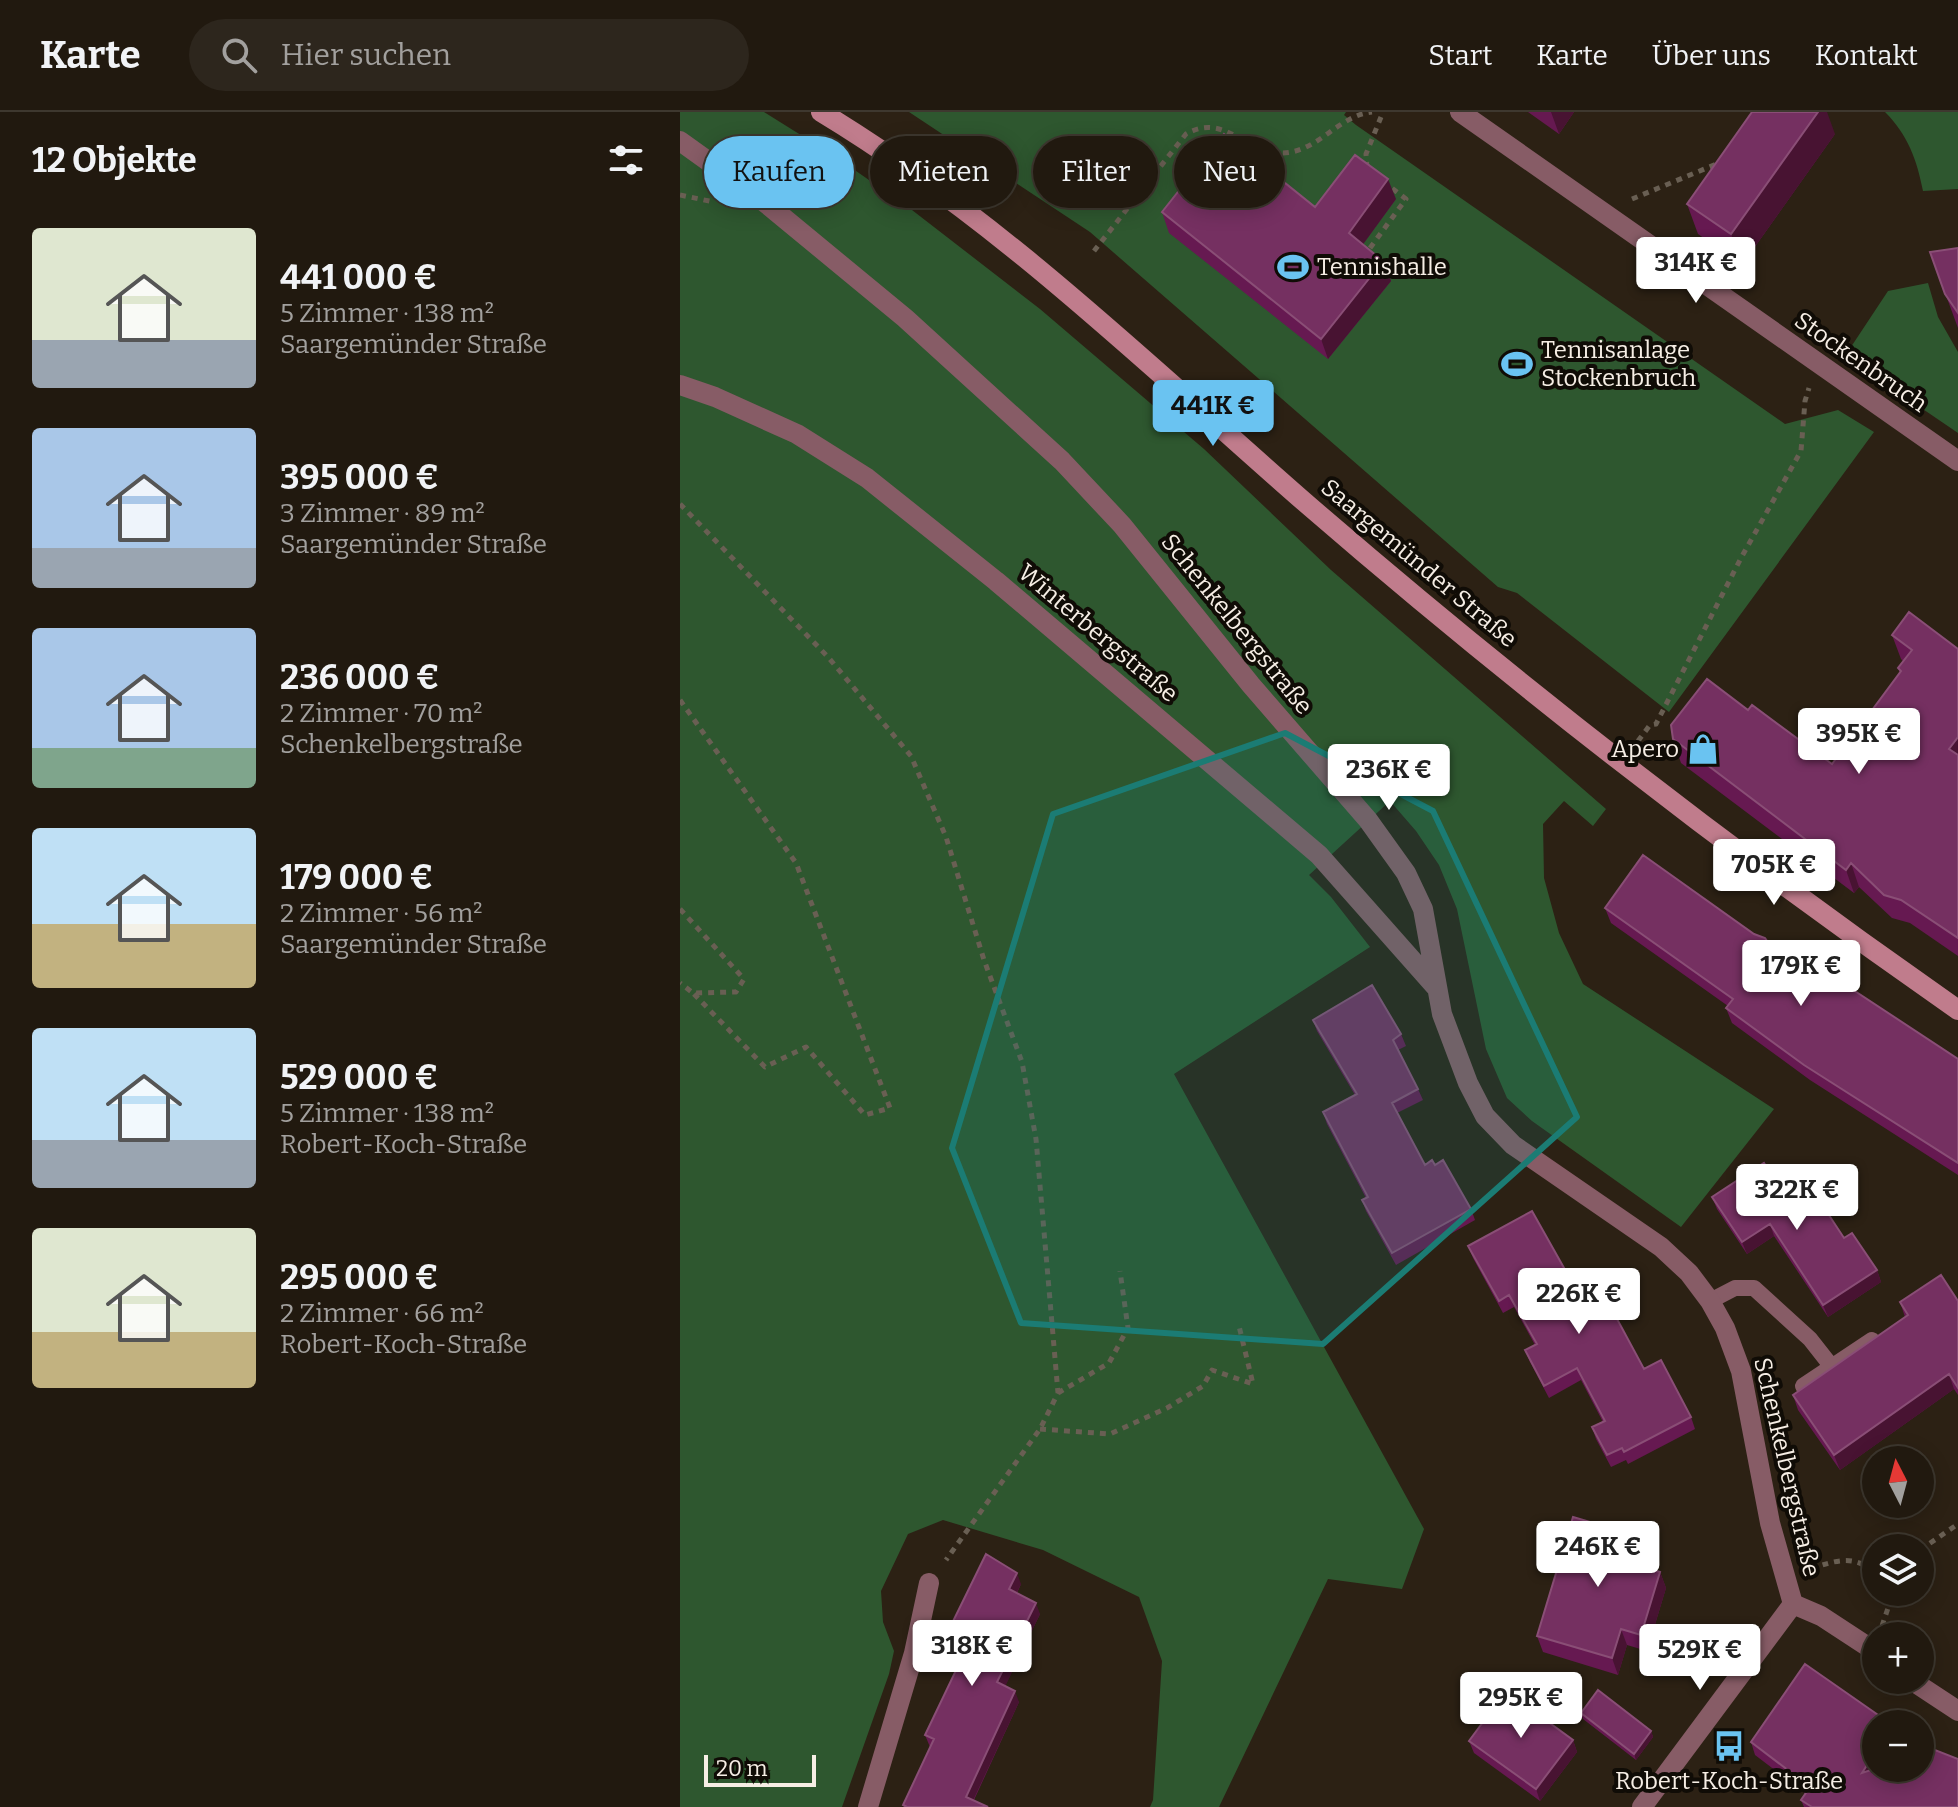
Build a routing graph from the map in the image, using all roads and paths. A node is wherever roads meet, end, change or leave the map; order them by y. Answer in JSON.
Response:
{"nodes":[{"id":1,"x":821,"y":112,"type":"edge"},
{"id":2,"x":1372,"y":112,"type":"edge"},
{"id":3,"x":1383,"y":112,"type":"edge"},
{"id":4,"x":1460,"y":112,"type":"edge"},
{"id":5,"x":680,"y":141,"type":"edge"},
{"id":6,"x":1727,"y":160,"type":"edge"},
{"id":7,"x":1377,"y":177,"type":"edge"},
{"id":8,"x":1387,"y":184,"type":"edge"},
{"id":9,"x":1601,"y":212,"type":"junction"},
{"id":10,"x":1370,"y":248,"type":"edge"},
{"id":11,"x":1094,"y":251,"type":"dead end"},
{"id":12,"x":1817,"y":363,"type":"junction"},
{"id":13,"x":680,"y":385,"type":"edge"},
{"id":14,"x":1958,"y":461,"type":"edge"},
{"id":15,"x":680,"y":504,"type":"edge"},
{"id":16,"x":680,"y":700,"type":"edge"},
{"id":17,"x":1640,"y":738,"type":"dead end"},
{"id":18,"x":680,"y":909,"type":"edge"},
{"id":19,"x":680,"y":983,"type":"edge"},
{"id":20,"x":1435,"y":986,"type":"junction"},
{"id":21,"x":693,"y":993,"type":"junction"},
{"id":22,"x":1958,"y":1010,"type":"edge"},
{"id":23,"x":1120,"y":1271,"type":"dead end"},
{"id":24,"x":1710,"y":1301,"type":"junction"},
{"id":25,"x":1239,"y":1326,"type":"dead end"},
{"id":26,"x":1872,"y":1340,"type":"edge"},
{"id":27,"x":1832,"y":1367,"type":"junction"},
{"id":28,"x":1803,"y":1386,"type":"edge"},
{"id":29,"x":1058,"y":1393,"type":"junction"},
{"id":30,"x":1040,"y":1429,"type":"junction"},
{"id":31,"x":1958,"y":1524,"type":"edge"},
{"id":32,"x":1934,"y":1540,"type":"edge"},
{"id":33,"x":1862,"y":1563,"type":"edge"},
{"id":34,"x":1819,"y":1566,"type":"dead end"},
{"id":35,"x":929,"y":1583,"type":"joint"},
{"id":36,"x":1793,"y":1604,"type":"junction"},
{"id":37,"x":1862,"y":1643,"type":"edge"},
{"id":38,"x":1932,"y":1694,"type":"edge"},
{"id":39,"x":1958,"y":1711,"type":"edge"},
{"id":40,"x":868,"y":1807,"type":"edge"},
{"id":41,"x":1642,"y":1807,"type":"edge"}],
"edges":[{"from":1,"to":22,"type":"street","name":"Saargemünder Straße"},
{"from":2,"to":11,"type":"path"},
{"from":3,"to":7,"type":"path"},
{"from":4,"to":9,"type":"street","name":"Stockenbruch"},
{"from":5,"to":20,"type":"street","name":"Schenkelbergstraße"},
{"from":6,"to":9,"type":"path"},
{"from":8,"to":10,"type":"path"},
{"from":9,"to":12,"type":"street","name":"Stockenbruch"},
{"from":12,"to":14,"type":"street","name":"Stockenbruch"},
{"from":12,"to":17,"type":"path"},
{"from":13,"to":20,"type":"street","name":"Winterbergstraße"},
{"from":15,"to":29,"type":"path"},
{"from":16,"to":21,"type":"path"},
{"from":18,"to":21,"type":"path"},
{"from":19,"to":21,"type":"path"},
{"from":20,"to":24,"type":"street","name":"Schenkelbergstraße"},
{"from":23,"to":29,"type":"path"},
{"from":24,"to":27,"type":"lane"},
{"from":24,"to":36,"type":"street","name":"Schenkelbergstraße"},
{"from":25,"to":30,"type":"path"},
{"from":26,"to":27,"type":"lane"},
{"from":27,"to":28,"type":"lane"},
{"from":29,"to":30,"type":"path"},
{"from":30,"to":35,"type":"path"},
{"from":31,"to":32,"type":"path"},
{"from":33,"to":34,"type":"path"},
{"from":35,"to":40,"type":"street"},
{"from":36,"to":37,"type":"street","name":"Schenkelbergstraße"},
{"from":36,"to":41,"type":"street"},
{"from":38,"to":39,"type":"street"}]}
